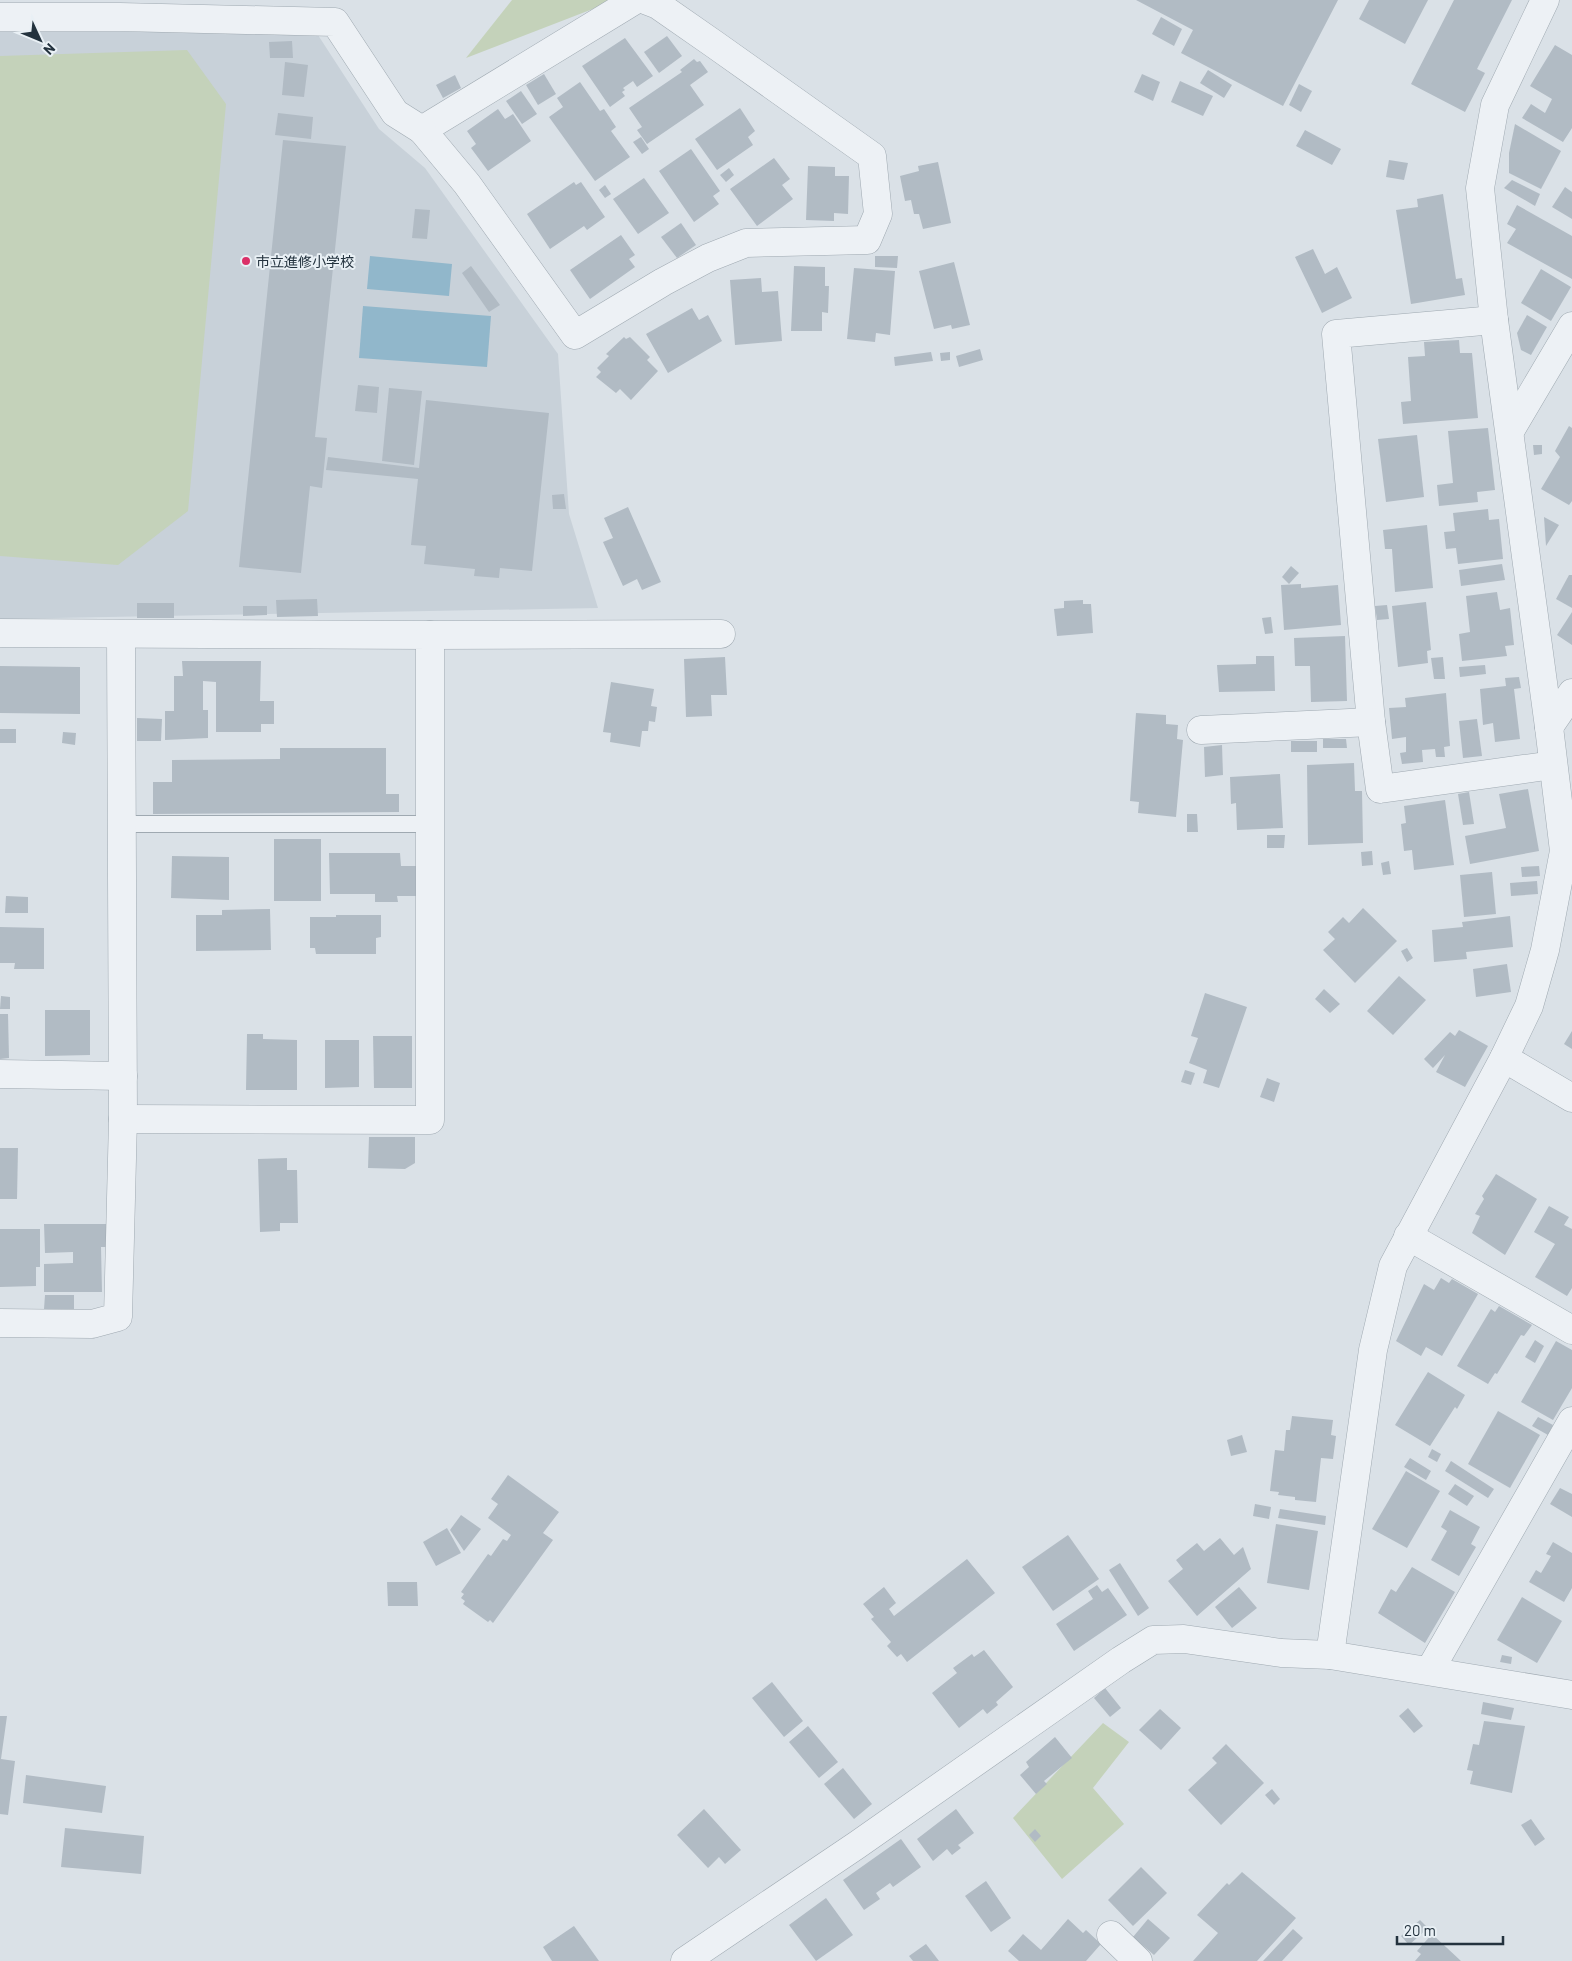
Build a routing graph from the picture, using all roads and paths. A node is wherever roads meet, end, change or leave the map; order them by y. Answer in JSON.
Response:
{"nodes":[{"id":1,"x":635,"y":0,"type":"edge"},
{"id":2,"x":646,"y":0,"type":"edge"},
{"id":3,"x":1545,"y":0,"type":"edge"},
{"id":4,"x":120,"y":8,"type":"edge"},
{"id":5,"x":0,"y":17,"type":"edge"},
{"id":6,"x":422,"y":130,"type":"junction"},
{"id":7,"x":1494,"y":320,"type":"junction"},
{"id":8,"x":1572,"y":326,"type":"edge"},
{"id":9,"x":1510,"y":431,"type":"junction"},
{"id":10,"x":0,"y":633,"type":"edge"},
{"id":11,"x":121,"y":634,"type":"junction"},
{"id":12,"x":721,"y":634,"type":"dead end"},
{"id":13,"x":430,"y":635,"type":"junction"},
{"id":14,"x":1572,"y":693,"type":"edge"},
{"id":15,"x":1371,"y":722,"type":"junction"},
{"id":16,"x":1549,"y":727,"type":"junction"},
{"id":17,"x":1201,"y":730,"type":"dead end"},
{"id":18,"x":1553,"y":765,"type":"junction"},
{"id":19,"x":122,"y":824,"type":"junction"},
{"id":20,"x":430,"y":824,"type":"junction"},
{"id":21,"x":1568,"y":854,"type":"edge"},
{"id":22,"x":1504,"y":1058,"type":"junction"},
{"id":23,"x":0,"y":1074,"type":"edge"},
{"id":24,"x":123,"y":1076,"type":"junction"},
{"id":25,"x":1572,"y":1098,"type":"edge"},
{"id":26,"x":123,"y":1119,"type":"junction"},
{"id":27,"x":1408,"y":1236,"type":"junction"},
{"id":28,"x":0,"y":1324,"type":"edge"},
{"id":29,"x":1572,"y":1330,"type":"edge"},
{"id":30,"x":1572,"y":1421,"type":"edge"},
{"id":31,"x":1330,"y":1655,"type":"junction"},
{"id":32,"x":1430,"y":1670,"type":"junction"},
{"id":33,"x":1572,"y":1695,"type":"edge"},
{"id":34,"x":685,"y":1961,"type":"edge"}],
"edges":[{"from":1,"to":6,"type":"street"},
{"from":2,"to":6,"type":"street"},
{"from":3,"to":7,"type":"street"},
{"from":4,"to":5,"type":"street"},
{"from":4,"to":6,"type":"street"},
{"from":7,"to":9,"type":"street"},
{"from":7,"to":15,"type":"street"},
{"from":8,"to":9,"type":"street"},
{"from":9,"to":16,"type":"street"},
{"from":10,"to":11,"type":"street"},
{"from":11,"to":13,"type":"street"},
{"from":11,"to":19,"type":"street"},
{"from":12,"to":13,"type":"street"},
{"from":13,"to":20,"type":"street"},
{"from":14,"to":16,"type":"street"},
{"from":15,"to":17,"type":"street"},
{"from":15,"to":18,"type":"street"},
{"from":16,"to":18,"type":"street"},
{"from":18,"to":21,"type":"street"},
{"from":19,"to":20,"type":"lane"},
{"from":19,"to":24,"type":"street"},
{"from":20,"to":26,"type":"street"},
{"from":21,"to":22,"type":"street"},
{"from":22,"to":25,"type":"street"},
{"from":22,"to":27,"type":"street"},
{"from":23,"to":24,"type":"street"},
{"from":24,"to":26,"type":"street"},
{"from":26,"to":28,"type":"street"},
{"from":27,"to":29,"type":"street"},
{"from":27,"to":31,"type":"street"},
{"from":30,"to":32,"type":"street"},
{"from":31,"to":32,"type":"street"},
{"from":31,"to":34,"type":"street"},
{"from":32,"to":33,"type":"street"}]}
